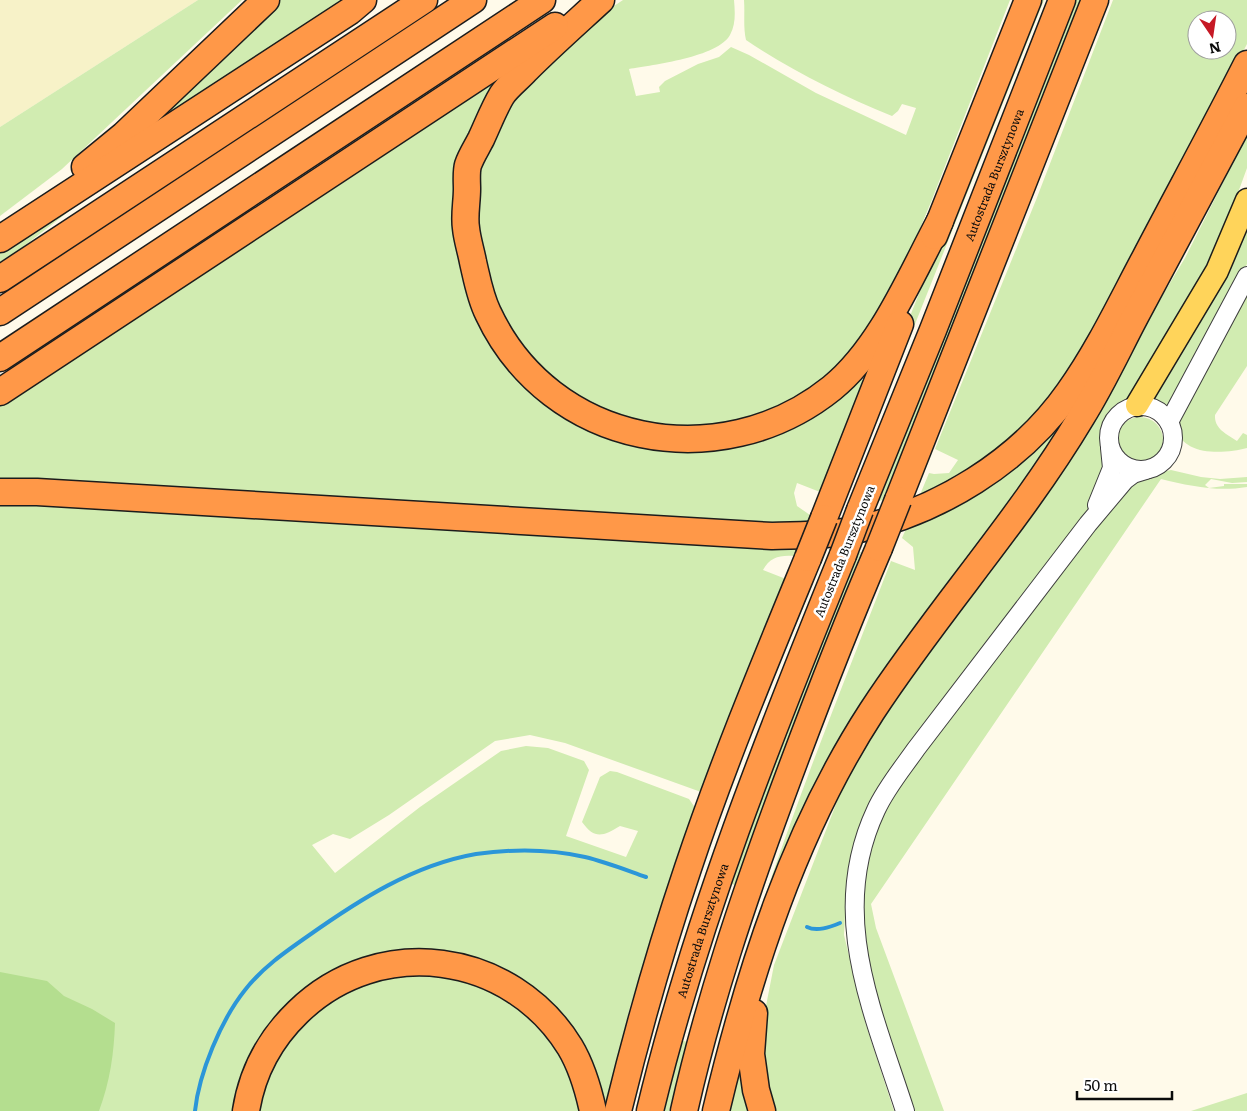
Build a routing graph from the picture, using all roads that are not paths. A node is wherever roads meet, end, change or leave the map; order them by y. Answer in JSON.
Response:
{"nodes":[{"id":1,"x":266,"y":0,"type":"edge"},
{"id":2,"x":363,"y":0,"type":"edge"},
{"id":3,"x":390,"y":0,"type":"edge"},
{"id":4,"x":424,"y":0,"type":"edge"},
{"id":5,"x":474,"y":0,"type":"edge"},
{"id":6,"x":542,"y":0,"type":"edge"},
{"id":7,"x":594,"y":0,"type":"edge"},
{"id":8,"x":601,"y":0,"type":"edge"},
{"id":9,"x":1028,"y":0,"type":"edge"},
{"id":10,"x":1062,"y":0,"type":"edge"},
{"id":11,"x":1095,"y":0,"type":"edge"},
{"id":12,"x":1247,"y":64,"type":"edge"},
{"id":13,"x":1247,"y":107,"type":"edge"},
{"id":14,"x":242,"y":120,"type":"junction"},
{"id":15,"x":1247,"y":200,"type":"edge"},
{"id":16,"x":940,"y":221,"type":"junction"},
{"id":17,"x":1247,"y":221,"type":"edge"},
{"id":18,"x":2,"y":238,"type":"edge"},
{"id":19,"x":1217,"y":271,"type":"junction"},
{"id":20,"x":1247,"y":276,"type":"edge"},
{"id":21,"x":0,"y":279,"type":"edge"},
{"id":22,"x":0,"y":312,"type":"edge"},
{"id":23,"x":0,"y":358,"type":"edge"},
{"id":24,"x":0,"y":392,"type":"edge"},
{"id":25,"x":1137,"y":405,"type":"junction"},
{"id":26,"x":1169,"y":422,"type":"junction"},
{"id":27,"x":1110,"y":448,"type":"junction"},
{"id":28,"x":1146,"y":470,"type":"junction"},
{"id":29,"x":0,"y":492,"type":"edge"},
{"id":30,"x":1088,"y":524,"type":"junction"},
{"id":31,"x":759,"y":958,"type":"junction"},
{"id":32,"x":246,"y":1111,"type":"edge"},
{"id":33,"x":593,"y":1111,"type":"edge"},
{"id":34,"x":618,"y":1111,"type":"edge"},
{"id":35,"x":650,"y":1111,"type":"edge"},
{"id":36,"x":684,"y":1111,"type":"edge"},
{"id":37,"x":716,"y":1111,"type":"edge"},
{"id":38,"x":762,"y":1111,"type":"edge"},
{"id":39,"x":905,"y":1111,"type":"edge"}],
"edges":[{"from":1,"to":18,"type":"highway"},
{"from":2,"to":18,"type":"highway"},
{"from":3,"to":14,"type":"highway"},
{"from":4,"to":14,"type":"highway"},
{"from":5,"to":22,"type":"highway"},
{"from":6,"to":23,"type":"highway"},
{"from":7,"to":24,"type":"highway"},
{"from":8,"to":16,"type":"highway"},
{"from":9,"to":16,"type":"highway"},
{"from":10,"to":35,"type":"highway","name":"Autostrada Bursztynowa","bridge":true},
{"from":11,"to":36,"type":"highway","bridge":true},
{"from":12,"to":29,"type":"highway"},
{"from":13,"to":31,"type":"highway"},
{"from":14,"to":21,"type":"highway"},
{"from":15,"to":19,"type":"main road"},
{"from":16,"to":34,"type":"highway","bridge":true},
{"from":17,"to":19,"type":"main road"},
{"from":19,"to":25,"type":"main road"},
{"from":20,"to":26,"type":"street"},
{"from":25,"to":26,"type":"street"},
{"from":25,"to":27,"type":"street"},
{"from":26,"to":28,"type":"street"},
{"from":27,"to":28,"type":"street"},
{"from":27,"to":30,"type":"street"},
{"from":28,"to":30,"type":"street"},
{"from":30,"to":39,"type":"street"},
{"from":31,"to":37,"type":"highway"},
{"from":31,"to":38,"type":"highway"},
{"from":32,"to":33,"type":"highway"}]}
